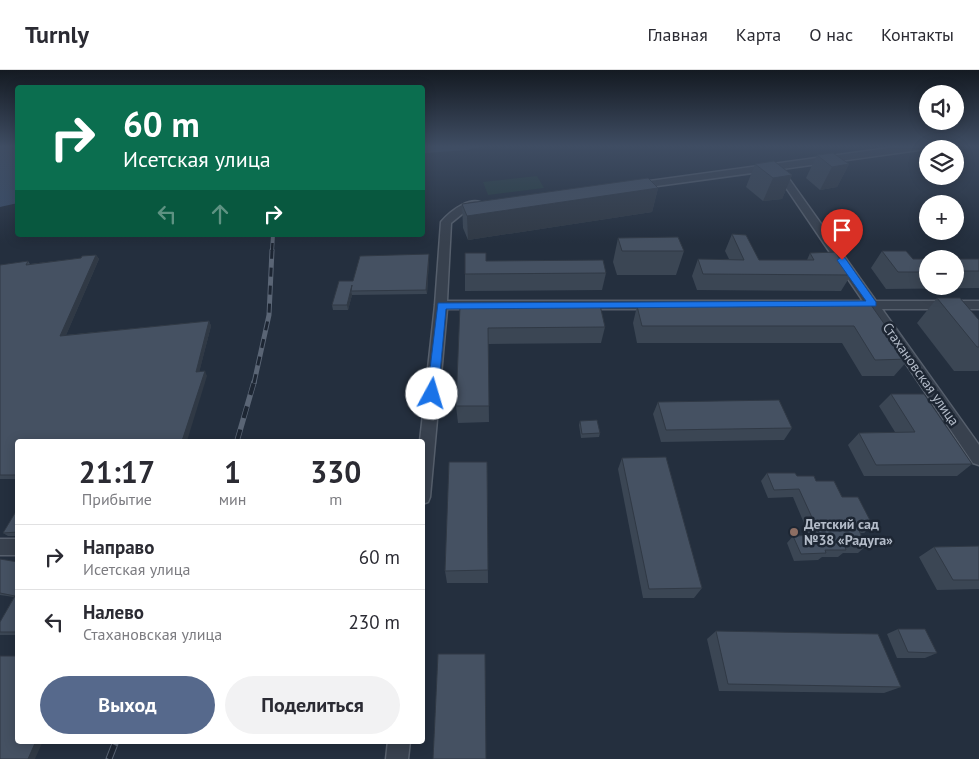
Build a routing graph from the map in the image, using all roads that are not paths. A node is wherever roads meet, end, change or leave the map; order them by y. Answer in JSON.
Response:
{"nodes":[{"id":1,"x":694,"y":178,"type":"edge"},
{"id":2,"x":784,"y":178,"type":"edge"},
{"id":3,"x":622,"y":187,"type":"edge"},
{"id":4,"x":491,"y":204,"type":"edge"},
{"id":5,"x":873,"y":304,"type":"junction"},
{"id":6,"x":979,"y":305,"type":"edge"},
{"id":7,"x":441,"y":306,"type":"junction"},
{"id":8,"x":979,"y":458,"type":"edge"},
{"id":9,"x":425,"y":467,"type":"edge"},
{"id":10,"x":0,"y":547,"type":"edge"},
{"id":11,"x":15,"y":547,"type":"edge"},
{"id":12,"x":399,"y":744,"type":"edge"},
{"id":13,"x":397,"y":759,"type":"edge"}],
"edges":[{"from":1,"to":3,"type":"street"},
{"from":2,"to":5,"type":"street","name":"Стахановская улица"},
{"from":4,"to":7,"type":"street"},
{"from":5,"to":6,"type":"street"},
{"from":5,"to":7,"type":"street"},
{"from":5,"to":8,"type":"street","name":"Стахановская улица"},
{"from":7,"to":9,"type":"street"},
{"from":10,"to":11,"type":"street"},
{"from":12,"to":13,"type":"street"}]}
